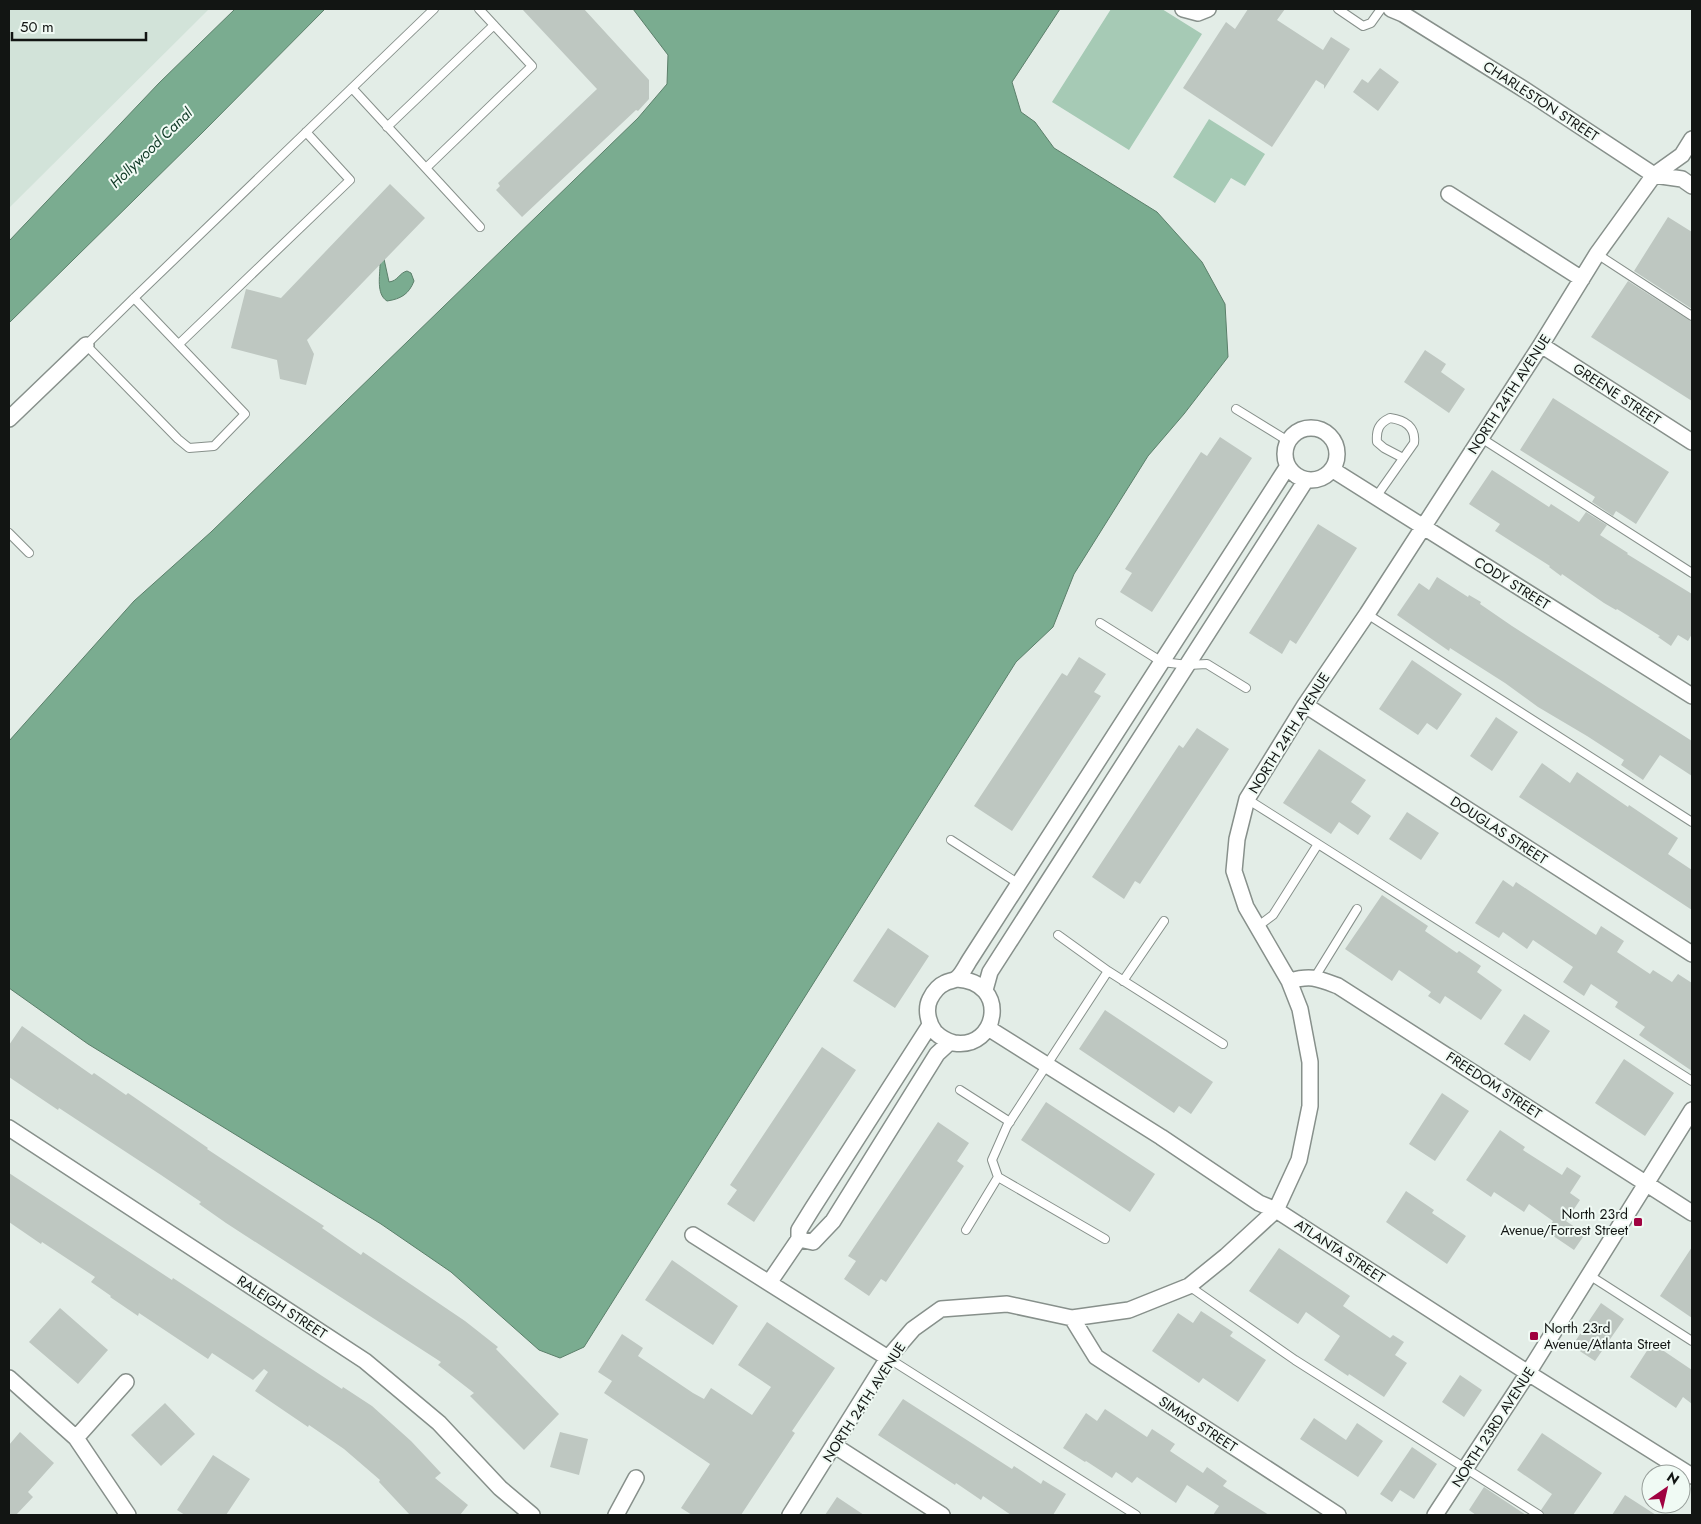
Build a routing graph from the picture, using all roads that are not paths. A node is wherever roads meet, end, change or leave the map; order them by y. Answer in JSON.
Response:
{"nodes":[{"id":1,"x":434,"y":9,"type":"edge"},
{"id":2,"x":479,"y":9,"type":"edge"},
{"id":3,"x":1183,"y":9,"type":"edge"},
{"id":4,"x":1208,"y":9,"type":"edge"},
{"id":5,"x":1338,"y":9,"type":"edge"},
{"id":6,"x":1381,"y":9,"type":"edge"},
{"id":7,"x":1391,"y":9,"type":"edge"},
{"id":8,"x":494,"y":25,"type":"junction"},
{"id":9,"x":352,"y":88,"type":"junction"},
{"id":10,"x":387,"y":126,"type":"junction"},
{"id":11,"x":306,"y":132,"type":"junction"},
{"id":12,"x":1692,"y":139,"type":"edge"},
{"id":13,"x":426,"y":168,"type":"junction"},
{"id":14,"x":1654,"y":175,"type":"junction"},
{"id":15,"x":1692,"y":186,"type":"edge"},
{"id":16,"x":1449,"y":194,"type":"dead end"},
{"id":17,"x":480,"y":227,"type":"dead end"},
{"id":18,"x":1597,"y":254,"type":"junction"},
{"id":19,"x":1582,"y":279,"type":"junction"},
{"id":20,"x":134,"y":298,"type":"junction"},
{"id":21,"x":1692,"y":316,"type":"edge"},
{"id":22,"x":179,"y":344,"type":"junction"},
{"id":23,"x":86,"y":345,"type":"junction"},
{"id":24,"x":1541,"y":345,"type":"junction"},
{"id":25,"x":1236,"y":409,"type":"dead end"},
{"id":26,"x":9,"y":419,"type":"edge"},
{"id":27,"x":1481,"y":438,"type":"junction"},
{"id":28,"x":1288,"y":441,"type":"junction"},
{"id":29,"x":1692,"y":442,"type":"edge"},
{"id":30,"x":1403,"y":458,"type":"junction"},
{"id":31,"x":1288,"y":466,"type":"junction"},
{"id":32,"x":1332,"y":470,"type":"junction"},
{"id":33,"x":1306,"y":480,"type":"junction"},
{"id":34,"x":1376,"y":496,"type":"junction"},
{"id":35,"x":1424,"y":527,"type":"junction"},
{"id":36,"x":9,"y":534,"type":"edge"},
{"id":37,"x":29,"y":553,"type":"dead end"},
{"id":38,"x":1692,"y":572,"type":"edge"},
{"id":39,"x":1367,"y":614,"type":"junction"},
{"id":40,"x":1100,"y":623,"type":"dead end"},
{"id":41,"x":1162,"y":662,"type":"junction"},
{"id":42,"x":1188,"y":664,"type":"junction"},
{"id":43,"x":1246,"y":688,"type":"dead end"},
{"id":44,"x":1692,"y":696,"type":"edge"},
{"id":45,"x":1305,"y":705,"type":"junction"},
{"id":46,"x":1247,"y":799,"type":"junction"},
{"id":47,"x":1692,"y":822,"type":"edge"},
{"id":48,"x":951,"y":840,"type":"dead end"},
{"id":49,"x":1318,"y":844,"type":"junction"},
{"id":50,"x":1019,"y":884,"type":"junction"},
{"id":51,"x":1357,"y":909,"type":"dead end"},
{"id":52,"x":1164,"y":921,"type":"dead end"},
{"id":53,"x":1257,"y":927,"type":"junction"},
{"id":54,"x":1058,"y":935,"type":"dead end"},
{"id":55,"x":1692,"y":954,"type":"edge"},
{"id":56,"x":1108,"y":971,"type":"junction"},
{"id":57,"x":1315,"y":977,"type":"junction"},
{"id":58,"x":957,"y":979,"type":"junction"},
{"id":59,"x":1123,"y":981,"type":"junction"},
{"id":60,"x":1289,"y":981,"type":"junction"},
{"id":61,"x":985,"y":990,"type":"junction"},
{"id":62,"x":930,"y":1025,"type":"junction"},
{"id":63,"x":988,"y":1028,"type":"junction"},
{"id":64,"x":950,"y":1042,"type":"junction"},
{"id":65,"x":1223,"y":1044,"type":"dead end"},
{"id":66,"x":1047,"y":1065,"type":"junction"},
{"id":67,"x":1692,"y":1081,"type":"edge"},
{"id":68,"x":960,"y":1090,"type":"dead end"},
{"id":69,"x":1692,"y":1110,"type":"edge"},
{"id":70,"x":1010,"y":1122,"type":"junction"},
{"id":71,"x":9,"y":1128,"type":"edge"},
{"id":72,"x":998,"y":1177,"type":"junction"},
{"id":73,"x":1646,"y":1183,"type":"junction"},
{"id":74,"x":1276,"y":1210,"type":"junction"},
{"id":75,"x":1692,"y":1213,"type":"edge"},
{"id":76,"x":966,"y":1230,"type":"dead end"},
{"id":77,"x":693,"y":1235,"type":"dead end"},
{"id":78,"x":799,"y":1239,"type":"junction"},
{"id":79,"x":1105,"y":1239,"type":"dead end"},
{"id":80,"x":1589,"y":1274,"type":"junction"},
{"id":81,"x":770,"y":1283,"type":"junction"},
{"id":82,"x":1189,"y":1286,"type":"junction"},
{"id":83,"x":1072,"y":1318,"type":"junction"},
{"id":84,"x":1692,"y":1341,"type":"edge"},
{"id":85,"x":888,"y":1358,"type":"junction"},
{"id":86,"x":1528,"y":1373,"type":"junction"},
{"id":87,"x":9,"y":1378,"type":"edge"},
{"id":88,"x":126,"y":1382,"type":"dead end"},
{"id":89,"x":76,"y":1438,"type":"junction"},
{"id":90,"x":835,"y":1446,"type":"junction"},
{"id":91,"x":1466,"y":1469,"type":"junction"},
{"id":92,"x":1692,"y":1476,"type":"edge"},
{"id":93,"x":636,"y":1478,"type":"dead end"},
{"id":94,"x":128,"y":1515,"type":"edge"},
{"id":95,"x":532,"y":1515,"type":"edge"},
{"id":96,"x":616,"y":1515,"type":"edge"},
{"id":97,"x":790,"y":1515,"type":"edge"},
{"id":98,"x":942,"y":1515,"type":"edge"},
{"id":99,"x":1136,"y":1515,"type":"edge"},
{"id":100,"x":1338,"y":1515,"type":"edge"},
{"id":101,"x":1436,"y":1515,"type":"edge"},
{"id":102,"x":1539,"y":1515,"type":"edge"}],
"edges":[{"from":1,"to":9,"type":"lane"},
{"from":2,"to":8,"type":"lane"},
{"from":3,"to":4,"type":"street"},
{"from":5,"to":6,"type":"lane"},
{"from":7,"to":14,"type":"street","name":"CHARLESTON STREET"},
{"from":8,"to":10,"type":"lane"},
{"from":8,"to":13,"type":"lane"},
{"from":9,"to":10,"type":"lane"},
{"from":9,"to":11,"type":"lane"},
{"from":10,"to":13,"type":"lane"},
{"from":11,"to":20,"type":"lane"},
{"from":11,"to":22,"type":"lane"},
{"from":12,"to":14,"type":"street","name":"NORTH 24TH AVENUE"},
{"from":13,"to":17,"type":"lane"},
{"from":14,"to":15,"type":"street","name":"CHARLESTON STREET"},
{"from":14,"to":18,"type":"street","name":"NORTH 24TH AVENUE"},
{"from":16,"to":19,"type":"street"},
{"from":18,"to":19,"type":"street","name":"NORTH 24TH AVENUE"},
{"from":18,"to":21,"type":"lane"},
{"from":19,"to":24,"type":"street","name":"NORTH 24TH AVENUE"},
{"from":20,"to":22,"type":"lane"},
{"from":20,"to":23,"type":"lane"},
{"from":22,"to":23,"type":"lane"},
{"from":23,"to":26,"type":"street"},
{"from":24,"to":27,"type":"street","name":"NORTH 24TH AVENUE"},
{"from":24,"to":29,"type":"street","name":"GREENE STREET"},
{"from":25,"to":28,"type":"lane"},
{"from":27,"to":35,"type":"street","name":"NORTH 24TH AVENUE"},
{"from":27,"to":38,"type":"lane"},
{"from":28,"to":31,"type":"street"},
{"from":28,"to":32,"type":"street"},
{"from":30,"to":30,"type":"lane"},
{"from":30,"to":34,"type":"lane"},
{"from":31,"to":33,"type":"street"},
{"from":31,"to":41,"type":"street"},
{"from":32,"to":33,"type":"street"},
{"from":32,"to":34,"type":"street","name":"CODY STREET"},
{"from":33,"to":42,"type":"street"},
{"from":34,"to":35,"type":"street","name":"CODY STREET"},
{"from":35,"to":39,"type":"street","name":"NORTH 24TH AVENUE"},
{"from":35,"to":44,"type":"street","name":"CODY STREET"},
{"from":36,"to":37,"type":"lane"},
{"from":39,"to":45,"type":"street","name":"NORTH 24TH AVENUE"},
{"from":39,"to":47,"type":"lane"},
{"from":40,"to":41,"type":"lane"},
{"from":41,"to":42,"type":"lane"},
{"from":41,"to":50,"type":"street"},
{"from":42,"to":43,"type":"lane"},
{"from":42,"to":61,"type":"street"},
{"from":45,"to":46,"type":"street","name":"NORTH 24TH AVENUE"},
{"from":45,"to":55,"type":"street","name":"DOUGLAS STREET"},
{"from":46,"to":49,"type":"lane"},
{"from":46,"to":53,"type":"street","name":"NORTH 24TH AVENUE"},
{"from":48,"to":50,"type":"lane"},
{"from":49,"to":53,"type":"lane"},
{"from":49,"to":67,"type":"lane"},
{"from":50,"to":58,"type":"street"},
{"from":51,"to":57,"type":"lane"},
{"from":52,"to":59,"type":"lane"},
{"from":53,"to":60,"type":"street","name":"NORTH 24TH AVENUE"},
{"from":54,"to":56,"type":"lane"},
{"from":56,"to":59,"type":"lane"},
{"from":56,"to":66,"type":"lane"},
{"from":57,"to":60,"type":"street","name":"FREEDOM STREET"},
{"from":57,"to":73,"type":"street","name":"FREEDOM STREET"},
{"from":58,"to":61,"type":"street"},
{"from":58,"to":62,"type":"street"},
{"from":59,"to":65,"type":"lane"},
{"from":60,"to":74,"type":"street","name":"NORTH 24TH AVENUE"},
{"from":61,"to":63,"type":"street"},
{"from":62,"to":64,"type":"street"},
{"from":62,"to":78,"type":"street"},
{"from":63,"to":64,"type":"street"},
{"from":63,"to":66,"type":"street","name":"ATLANTA STREET"},
{"from":64,"to":78,"type":"street"},
{"from":66,"to":70,"type":"lane"},
{"from":66,"to":74,"type":"street","name":"ATLANTA STREET"},
{"from":68,"to":70,"type":"lane"},
{"from":69,"to":73,"type":"street","name":"NORTH 23RD AVENUE"},
{"from":70,"to":72,"type":"lane"},
{"from":71,"to":95,"type":"street","name":"RALEIGH STREET"},
{"from":72,"to":76,"type":"lane"},
{"from":72,"to":79,"type":"lane"},
{"from":73,"to":75,"type":"street","name":"FREEDOM STREET"},
{"from":73,"to":80,"type":"street","name":"NORTH 23RD AVENUE"},
{"from":74,"to":82,"type":"street","name":"NORTH 24TH AVENUE"},
{"from":74,"to":86,"type":"street","name":"ATLANTA STREET"},
{"from":77,"to":81,"type":"street"},
{"from":78,"to":81,"type":"street"},
{"from":80,"to":84,"type":"lane"},
{"from":80,"to":86,"type":"street","name":"NORTH 23RD AVENUE"},
{"from":81,"to":85,"type":"street"},
{"from":82,"to":83,"type":"street","name":"NORTH 24TH AVENUE"},
{"from":82,"to":91,"type":"lane"},
{"from":83,"to":85,"type":"street","name":"NORTH 24TH AVENUE"},
{"from":83,"to":100,"type":"street","name":"SIMMS STREET"},
{"from":85,"to":90,"type":"street","name":"NORTH 24TH AVENUE"},
{"from":85,"to":99,"type":"lane"},
{"from":86,"to":91,"type":"street","name":"NORTH 23RD AVENUE"},
{"from":86,"to":92,"type":"street","name":"ATLANTA STREET"},
{"from":87,"to":89,"type":"street"},
{"from":88,"to":89,"type":"street"},
{"from":89,"to":94,"type":"street"},
{"from":90,"to":97,"type":"street","name":"NORTH 24TH AVENUE"},
{"from":90,"to":98,"type":"street"},
{"from":91,"to":101,"type":"street","name":"NORTH 23RD AVENUE"},
{"from":91,"to":102,"type":"lane"},
{"from":93,"to":96,"type":"street"}]}
